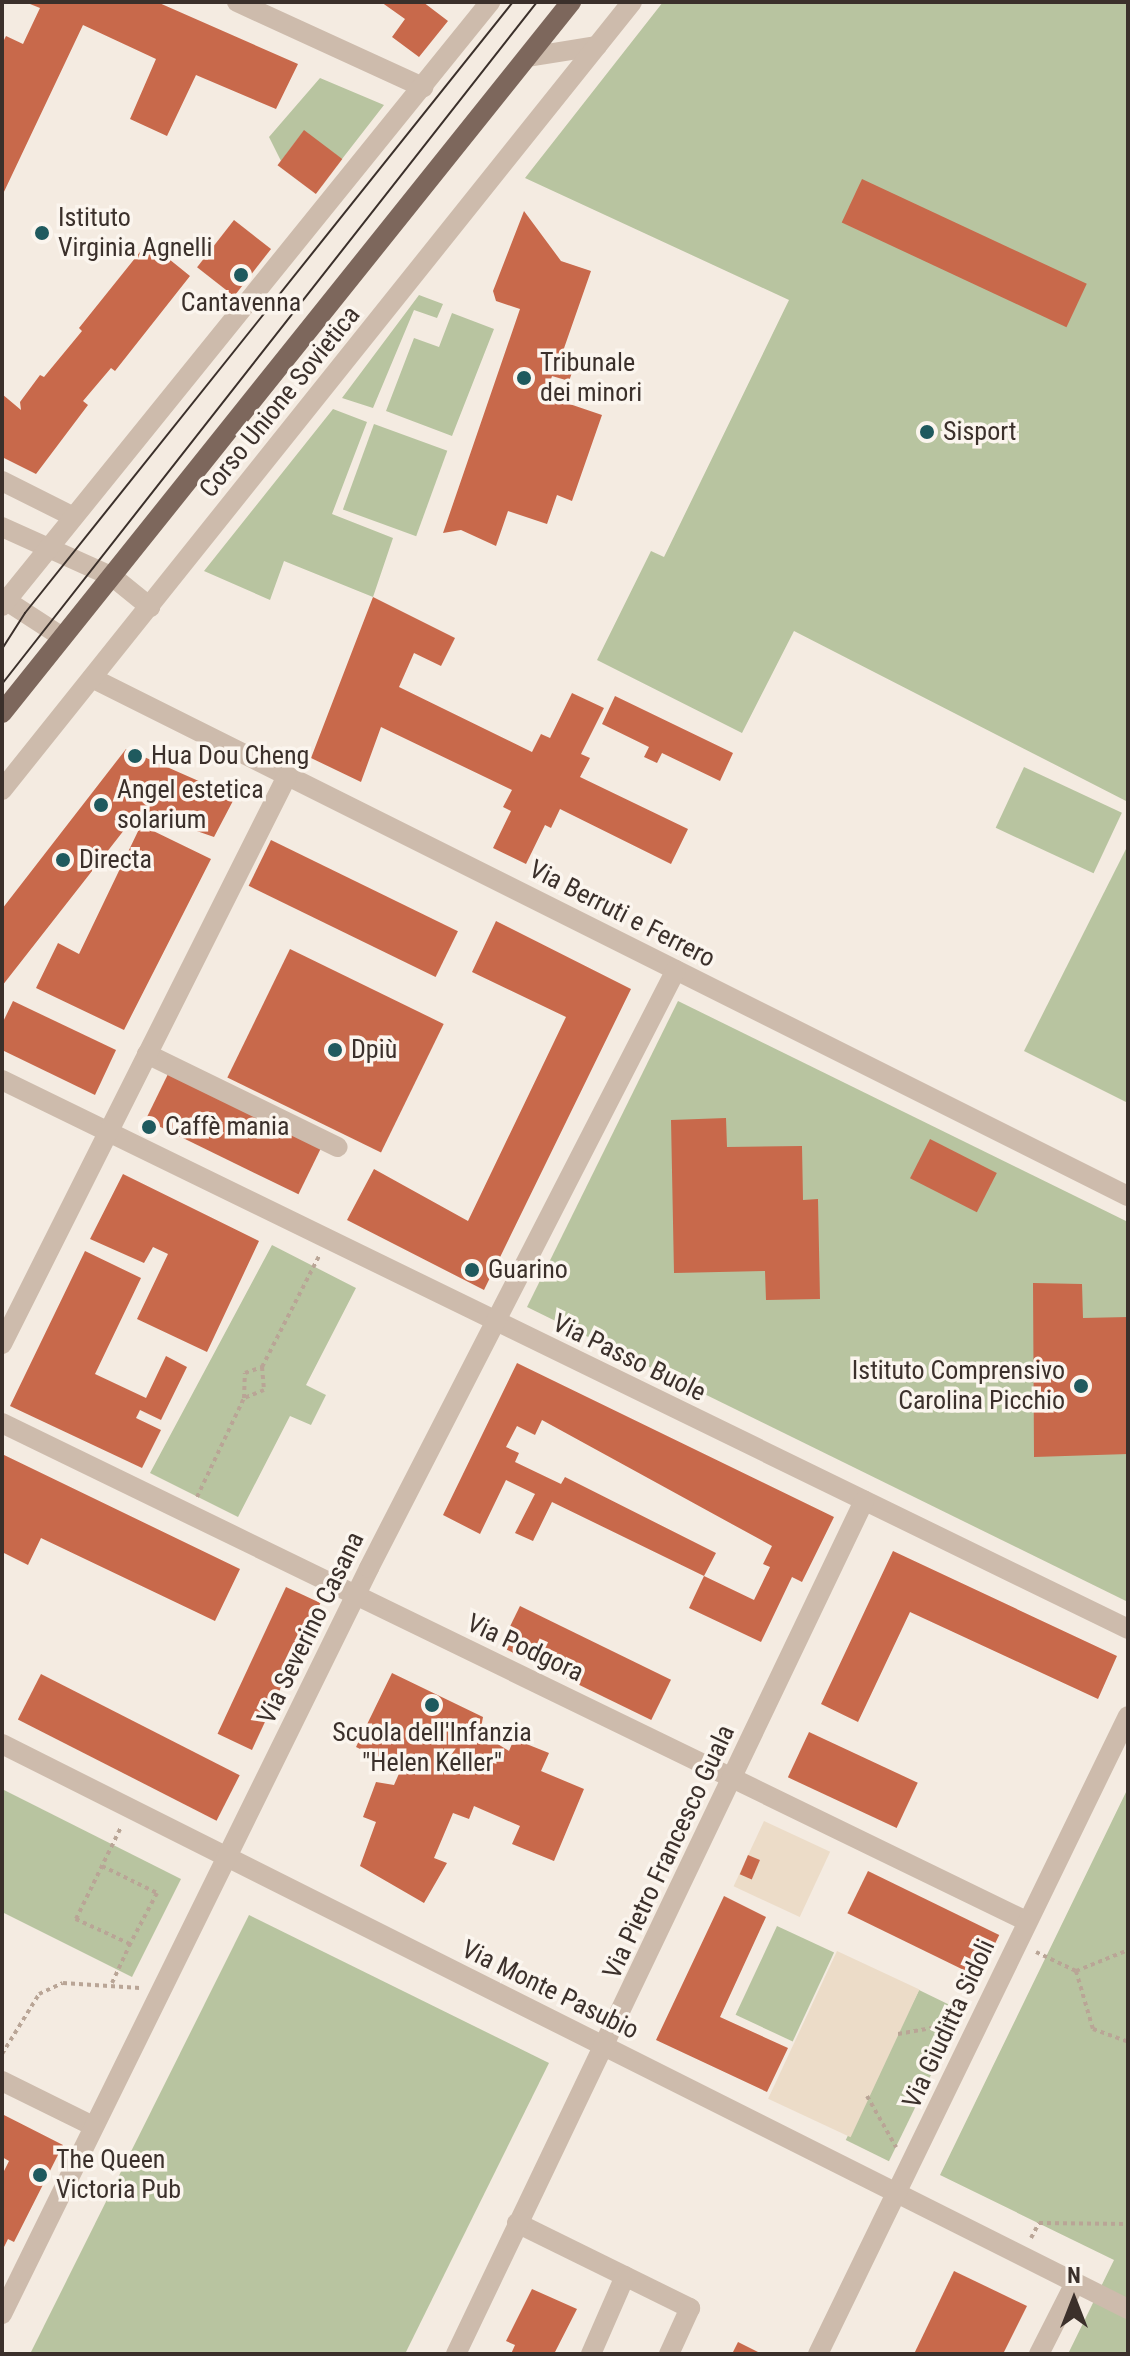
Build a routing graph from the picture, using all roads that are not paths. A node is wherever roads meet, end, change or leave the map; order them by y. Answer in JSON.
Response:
{"nodes":[{"id":1,"x":237,"y":2,"type":"edge"},
{"id":2,"x":490,"y":2,"type":"edge"},
{"id":3,"x":571,"y":2,"type":"edge"},
{"id":4,"x":632,"y":2,"type":"edge"},
{"id":5,"x":597,"y":46,"type":"junction"},
{"id":6,"x":528,"y":57,"type":"junction"},
{"id":7,"x":423,"y":87,"type":"junction"},
{"id":8,"x":2,"y":481,"type":"edge"},
{"id":9,"x":74,"y":517,"type":"junction"},
{"id":10,"x":2,"y":527,"type":"edge"},
{"id":11,"x":48,"y":549,"type":"junction"},
{"id":12,"x":113,"y":577,"type":"junction"},
{"id":13,"x":3,"y":601,"type":"edge"},
{"id":14,"x":150,"y":607,"type":"junction"},
{"id":15,"x":62,"y":637,"type":"junction"},
{"id":16,"x":92,"y":678,"type":"junction"},
{"id":17,"x":2,"y":713,"type":"edge"},
{"id":18,"x":287,"y":776,"type":"junction"},
{"id":19,"x":2,"y":790,"type":"edge"},
{"id":20,"x":676,"y":970,"type":"junction"},
{"id":21,"x":147,"y":1054,"type":"junction"},
{"id":22,"x":2,"y":1080,"type":"edge"},
{"id":23,"x":108,"y":1132,"type":"junction"},
{"id":24,"x":338,"y":1147,"type":"dead end"},
{"id":25,"x":1128,"y":1196,"type":"edge"},
{"id":26,"x":493,"y":1321,"type":"junction"},
{"id":27,"x":2,"y":1344,"type":"edge"},
{"id":28,"x":2,"y":1423,"type":"edge"},
{"id":29,"x":864,"y":1501,"type":"junction"},
{"id":30,"x":355,"y":1596,"type":"junction"},
{"id":31,"x":1128,"y":1629,"type":"edge"},
{"id":32,"x":1128,"y":1716,"type":"edge"},
{"id":33,"x":2,"y":1744,"type":"edge"},
{"id":34,"x":733,"y":1776,"type":"junction"},
{"id":35,"x":226,"y":1859,"type":"junction"},
{"id":36,"x":1026,"y":1921,"type":"junction"},
{"id":37,"x":604,"y":2047,"type":"junction"},
{"id":38,"x":2,"y":2081,"type":"edge"},
{"id":39,"x":91,"y":2125,"type":"junction"},
{"id":40,"x":900,"y":2192,"type":"junction"},
{"id":41,"x":517,"y":2223,"type":"junction"},
{"id":42,"x":625,"y":2276,"type":"junction"},
{"id":43,"x":1075,"y":2283,"type":"junction"},
{"id":44,"x":1128,"y":2309,"type":"edge"},
{"id":45,"x":2,"y":2314,"type":"edge"},
{"id":46,"x":456,"y":2354,"type":"edge"},
{"id":47,"x":591,"y":2354,"type":"edge"},
{"id":48,"x":669,"y":2354,"type":"edge"},
{"id":49,"x":818,"y":2354,"type":"edge"},
{"id":50,"x":1039,"y":2354,"type":"edge"}],
"edges":[{"from":1,"to":7,"type":"street"},
{"from":2,"to":7,"type":"street"},
{"from":3,"to":6,"type":"main road","name":"Corso Unione Sovietica"},
{"from":4,"to":5,"type":"street","name":"Corso Unione Sovietica"},
{"from":5,"to":6,"type":"street"},
{"from":5,"to":14,"type":"street","name":"Corso Unione Sovietica"},
{"from":6,"to":12,"type":"main road","name":"Corso Unione Sovietica"},
{"from":7,"to":9,"type":"street"},
{"from":8,"to":9,"type":"street"},
{"from":9,"to":11,"type":"street"},
{"from":10,"to":11,"type":"street"},
{"from":11,"to":12,"type":"street"},
{"from":11,"to":13,"type":"street"},
{"from":12,"to":14,"type":"street"},
{"from":12,"to":15,"type":"main road","name":"Corso Unione Sovietica"},
{"from":13,"to":15,"type":"street"},
{"from":14,"to":16,"type":"street","name":"Corso Unione Sovietica"},
{"from":15,"to":17,"type":"main road","name":"Corso Unione Sovietica"},
{"from":16,"to":18,"type":"street","name":"Via Berruti e Ferrero"},
{"from":16,"to":19,"type":"street","name":"Corso Unione Sovietica"},
{"from":18,"to":20,"type":"street","name":"Via Berruti e Ferrero"},
{"from":18,"to":21,"type":"street"},
{"from":20,"to":25,"type":"street","name":"Via Berruti e Ferrero"},
{"from":20,"to":26,"type":"street","name":"Via Severino Casana"},
{"from":21,"to":23,"type":"street"},
{"from":21,"to":24,"type":"street"},
{"from":22,"to":23,"type":"street","name":"Via Passo Buole"},
{"from":23,"to":26,"type":"street","name":"Via Passo Buole"},
{"from":23,"to":27,"type":"street"},
{"from":26,"to":29,"type":"street","name":"Via Passo Buole"},
{"from":26,"to":30,"type":"street","name":"Via Severino Casana"},
{"from":28,"to":30,"type":"street","name":"Via Podgora"},
{"from":29,"to":31,"type":"street","name":"Via Passo Buole"},
{"from":29,"to":34,"type":"street","name":"Via Pietro Francesco Guala"},
{"from":30,"to":34,"type":"street","name":"Via Podgora"},
{"from":30,"to":35,"type":"street","name":"Via Severino Casana"},
{"from":32,"to":36,"type":"street","name":"Via Giuditta Sidoli"},
{"from":33,"to":35,"type":"street","name":"Via Monte Pasubio"},
{"from":34,"to":36,"type":"street","name":"Via Podgora"},
{"from":34,"to":37,"type":"street","name":"Via Pietro Francesco Guala"},
{"from":35,"to":37,"type":"street","name":"Via Monte Pasubio"},
{"from":35,"to":39,"type":"street","name":"Via Severino Casana"},
{"from":36,"to":40,"type":"street","name":"Via Giuditta Sidoli"},
{"from":37,"to":40,"type":"street","name":"Via Monte Pasubio"},
{"from":37,"to":41,"type":"street","name":"Via Pietro Francesco Guala"},
{"from":38,"to":39,"type":"street"},
{"from":39,"to":45,"type":"street","name":"Via Severino Casana"},
{"from":40,"to":43,"type":"street","name":"Via Monte Pasubio"},
{"from":40,"to":49,"type":"street","name":"Via Giuditta Sidoli"},
{"from":41,"to":42,"type":"street"},
{"from":41,"to":46,"type":"street","name":"Via Pietro Francesco Guala"},
{"from":42,"to":47,"type":"street"},
{"from":42,"to":48,"type":"street"},
{"from":43,"to":44,"type":"street","name":"Via Monte Pasubio"},
{"from":43,"to":50,"type":"street"}]}
